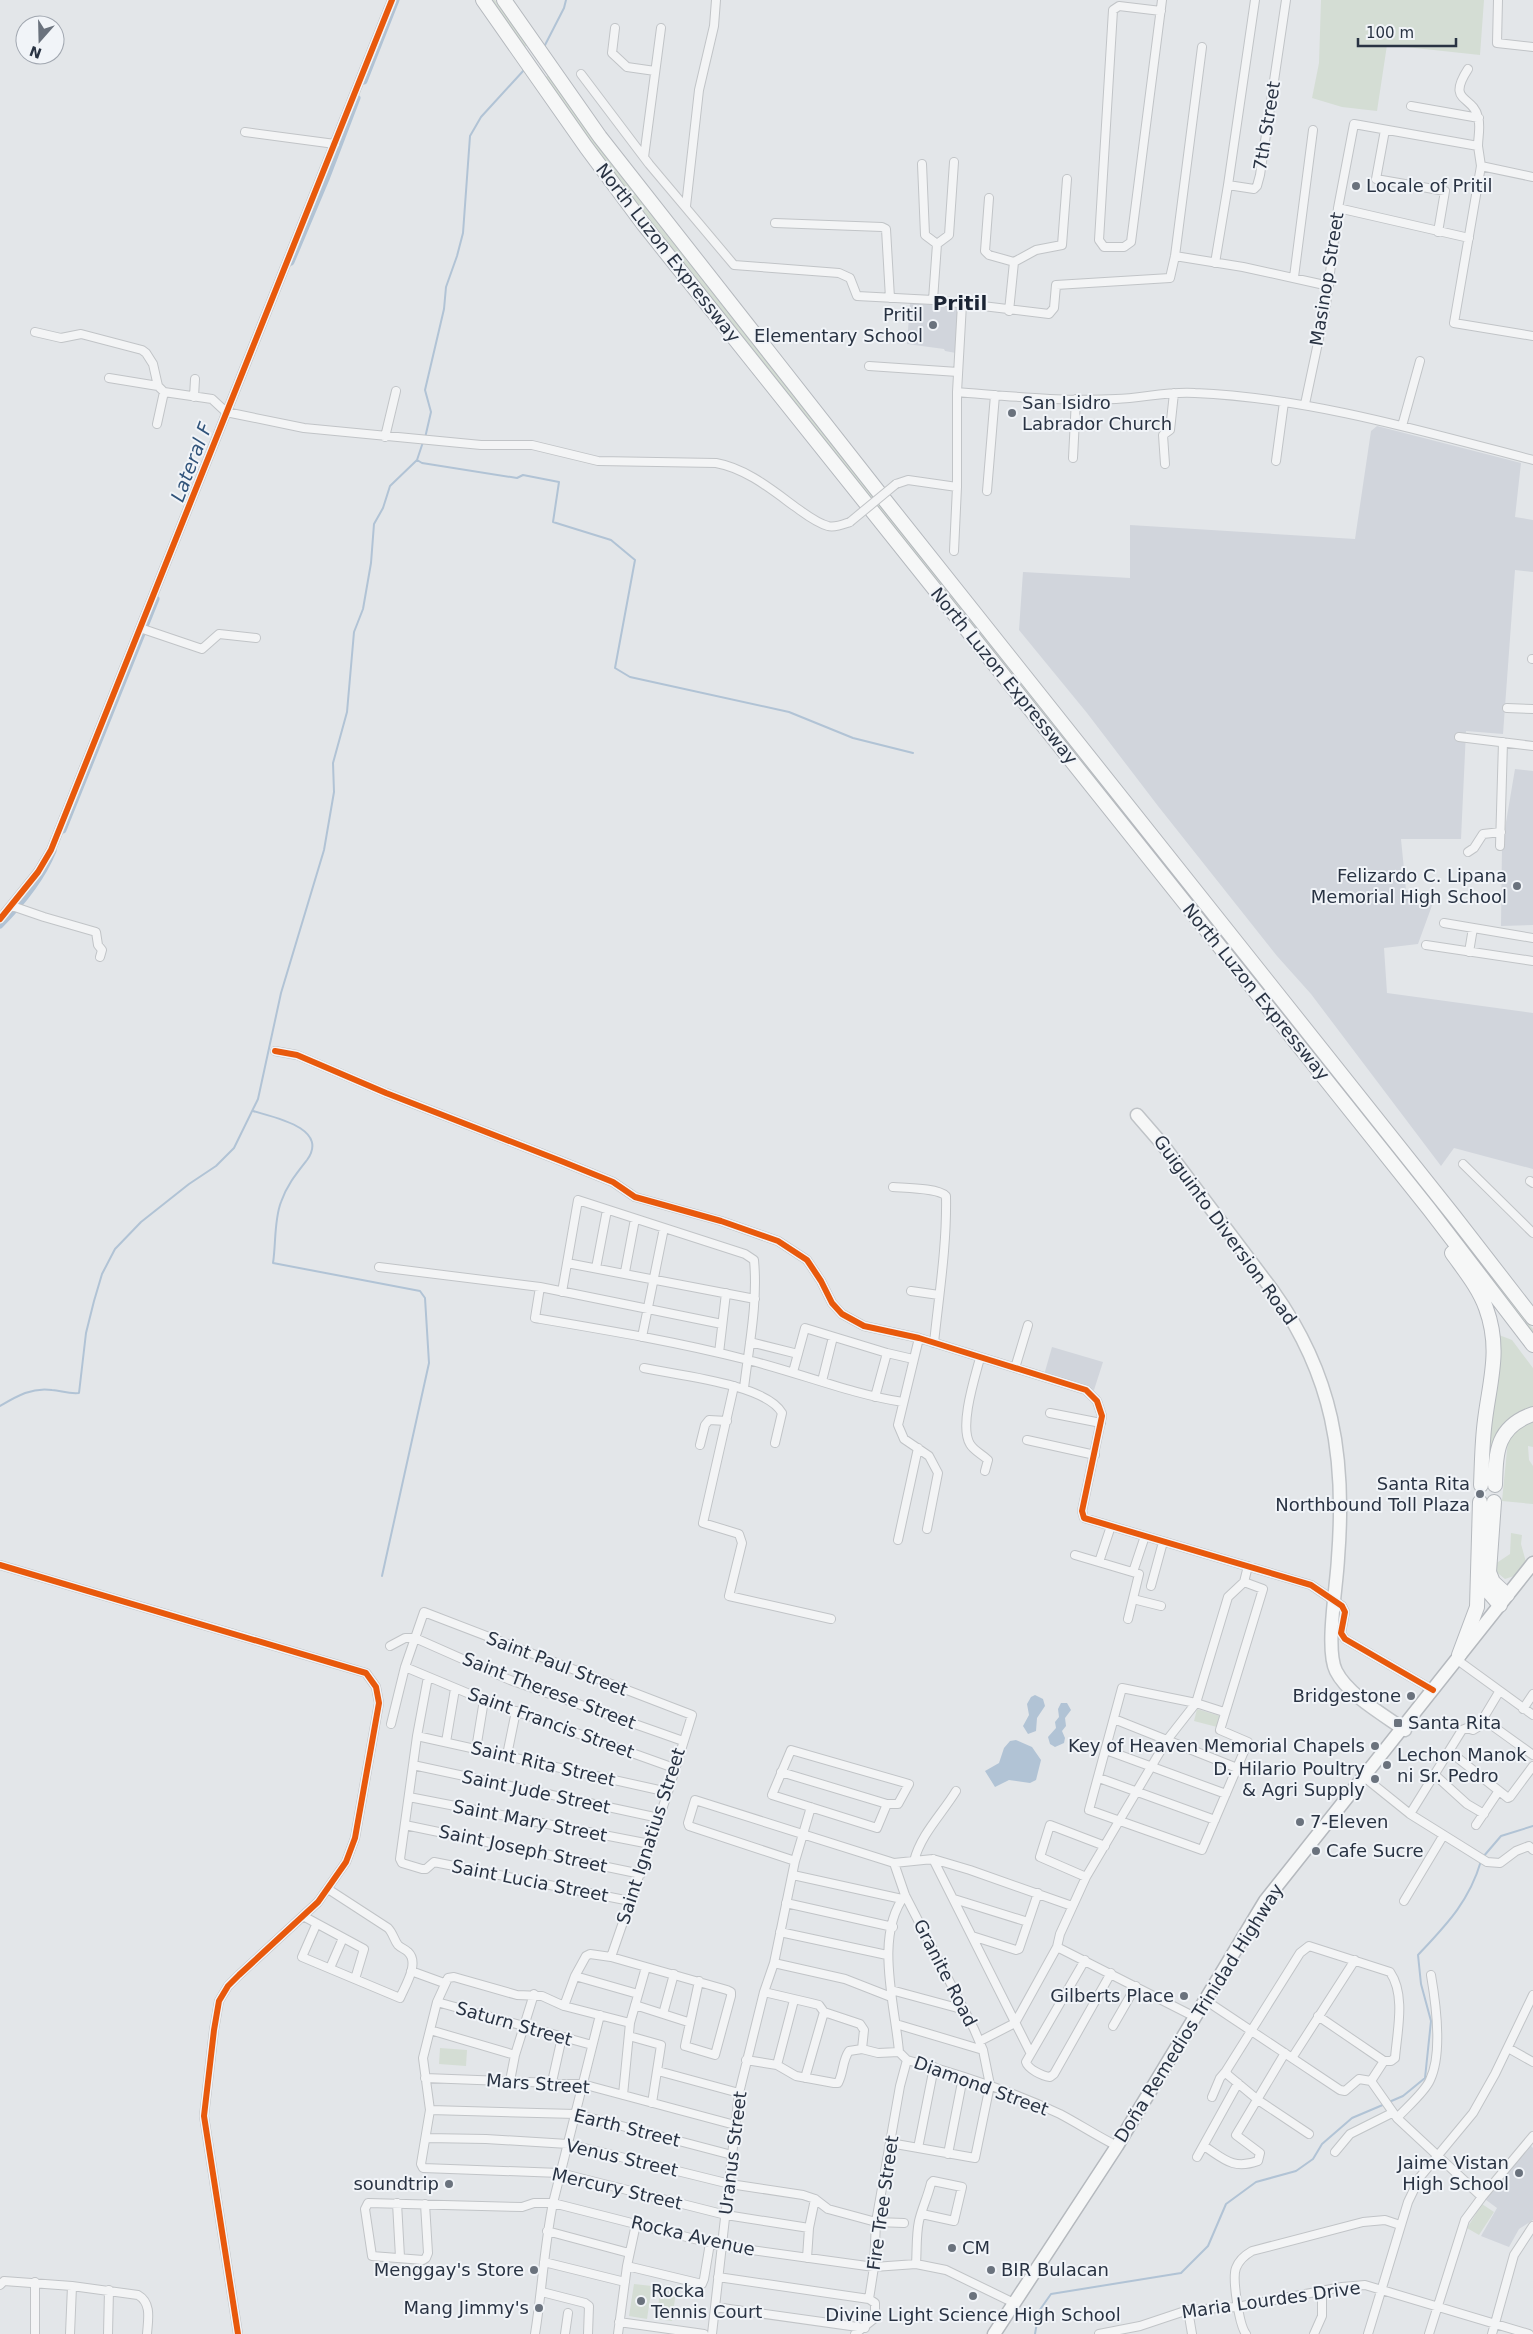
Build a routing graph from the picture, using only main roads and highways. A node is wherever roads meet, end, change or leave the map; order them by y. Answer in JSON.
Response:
{"nodes":[{"id":1,"x":483,"y":0,"type":"edge"},
{"id":2,"x":504,"y":0,"type":"edge"},
{"id":3,"x":510,"y":0,"type":"edge"},
{"id":4,"x":533,"y":41,"type":"junction"},
{"id":5,"x":1137,"y":1115,"type":"dead end"},
{"id":6,"x":1429,"y":1209,"type":"junction"},
{"id":7,"x":1533,"y":1318,"type":"edge"},
{"id":8,"x":1533,"y":1345,"type":"edge"},
{"id":9,"x":1533,"y":1414,"type":"edge"},
{"id":10,"x":1480,"y":1502,"type":"dead end"},
{"id":11,"x":1494,"y":1502,"type":"dead end"},
{"id":12,"x":1533,"y":1563,"type":"edge"},
{"id":13,"x":1478,"y":1571,"type":"junction"},
{"id":14,"x":1503,"y":1600,"type":"junction"},
{"id":15,"x":1458,"y":1657,"type":"junction"},
{"id":16,"x":1406,"y":1730,"type":"dead end"},
{"id":17,"x":994,"y":2334,"type":"edge"}],
"edges":[{"from":1,"to":6,"type":"highway","name":"North Luzon Expressway"},
{"from":2,"to":4,"type":"highway","name":"North Luzon Expressway"},
{"from":3,"to":4,"type":"highway"},
{"from":4,"to":7,"type":"highway","name":"North Luzon Expressway"},
{"from":5,"to":16,"type":"main road","name":"Guiguinto Diversion Road"},
{"from":6,"to":8,"type":"highway","name":"North Luzon Expressway"},
{"from":6,"to":9,"type":"highway"},
{"from":10,"to":13,"type":"highway"},
{"from":11,"to":14,"type":"highway"},
{"from":12,"to":14,"type":"main road","name":"Doña Remedios Trinidad Highway"},
{"from":13,"to":14,"type":"highway"},
{"from":13,"to":15,"type":"highway"},
{"from":14,"to":15,"type":"main road","name":"Doña Remedios Trinidad Highway"},
{"from":15,"to":17,"type":"main road","name":"Doña Remedios Trinidad Highway"}]}
